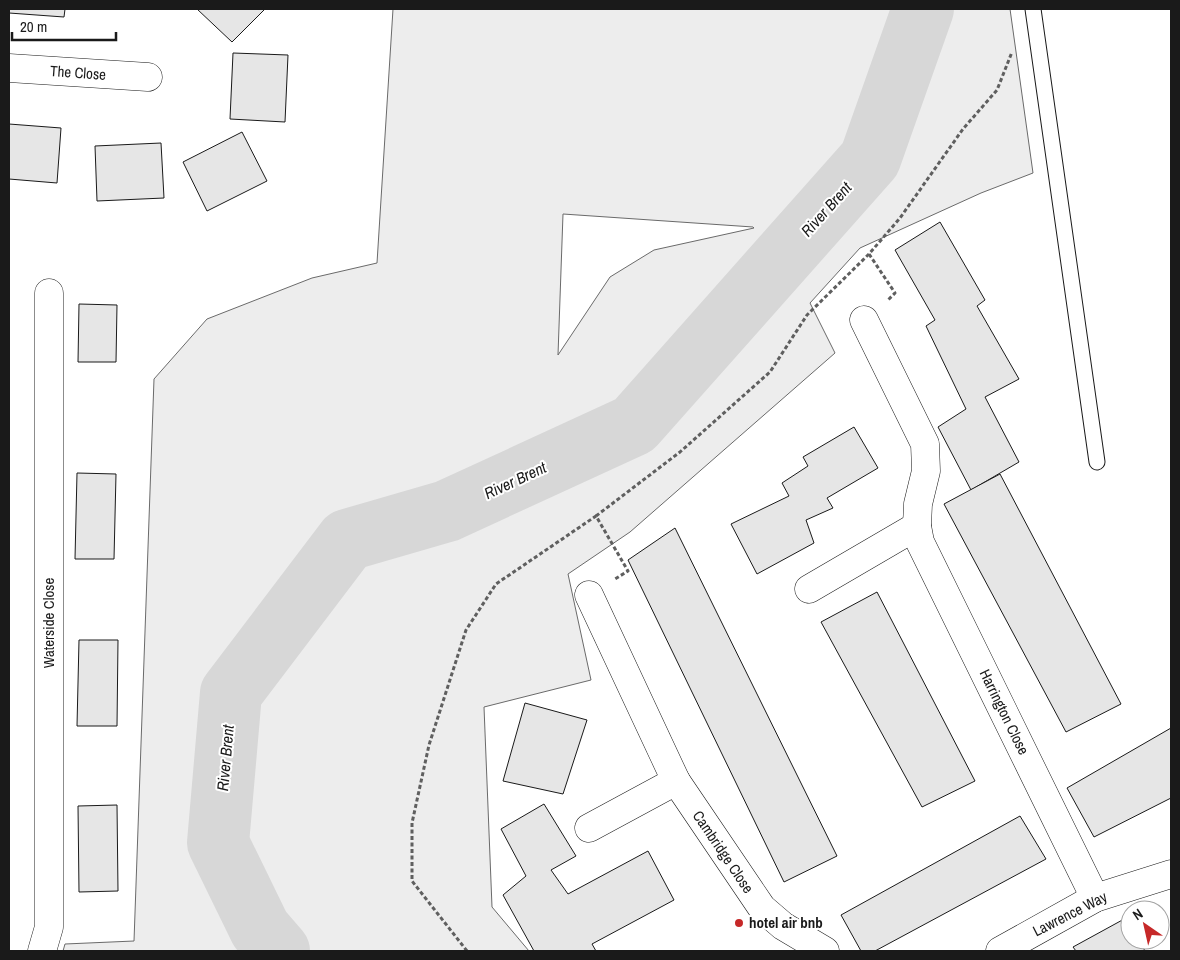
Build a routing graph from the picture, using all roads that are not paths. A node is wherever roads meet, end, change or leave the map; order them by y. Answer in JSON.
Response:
{"nodes":[{"id":1,"x":1033,"y":9,"type":"edge"},
{"id":2,"x":9,"y":68,"type":"edge"},
{"id":3,"x":148,"y":77,"type":"dead end"},
{"id":4,"x":49,"y":293,"type":"dead end"},
{"id":5,"x":864,"y":320,"type":"road end"},
{"id":6,"x":1097,"y":462,"type":"dead end"},
{"id":7,"x":917,"y":526,"type":"junction"},
{"id":8,"x":809,"y":589,"type":"dead end"},
{"id":9,"x":589,"y":595,"type":"road end"},
{"id":10,"x":676,"y":781,"type":"junction"},
{"id":11,"x":589,"y":828,"type":"dead end"},
{"id":12,"x":1171,"y":874,"type":"edge"},
{"id":13,"x":1095,"y":898,"type":"junction"},
{"id":14,"x":42,"y":951,"type":"edge"},
{"id":15,"x":825,"y":951,"type":"edge"},
{"id":16,"x":1000,"y":951,"type":"edge"}],
"edges":[{"from":1,"to":6,"type":"lane"},
{"from":2,"to":3,"type":"street","name":"The Close"},
{"from":4,"to":14,"type":"street","name":"Waterside Close"},
{"from":5,"to":7,"type":"street","name":"Harrington Close"},
{"from":7,"to":8,"type":"street"},
{"from":7,"to":13,"type":"street","name":"Harrington Close"},
{"from":9,"to":10,"type":"street","name":"Cambridge Close"},
{"from":10,"to":11,"type":"street"},
{"from":10,"to":15,"type":"street","name":"Cambridge Close"},
{"from":12,"to":13,"type":"street","name":"Lawrence Way"},
{"from":13,"to":16,"type":"street","name":"Lawrence Way"}]}
